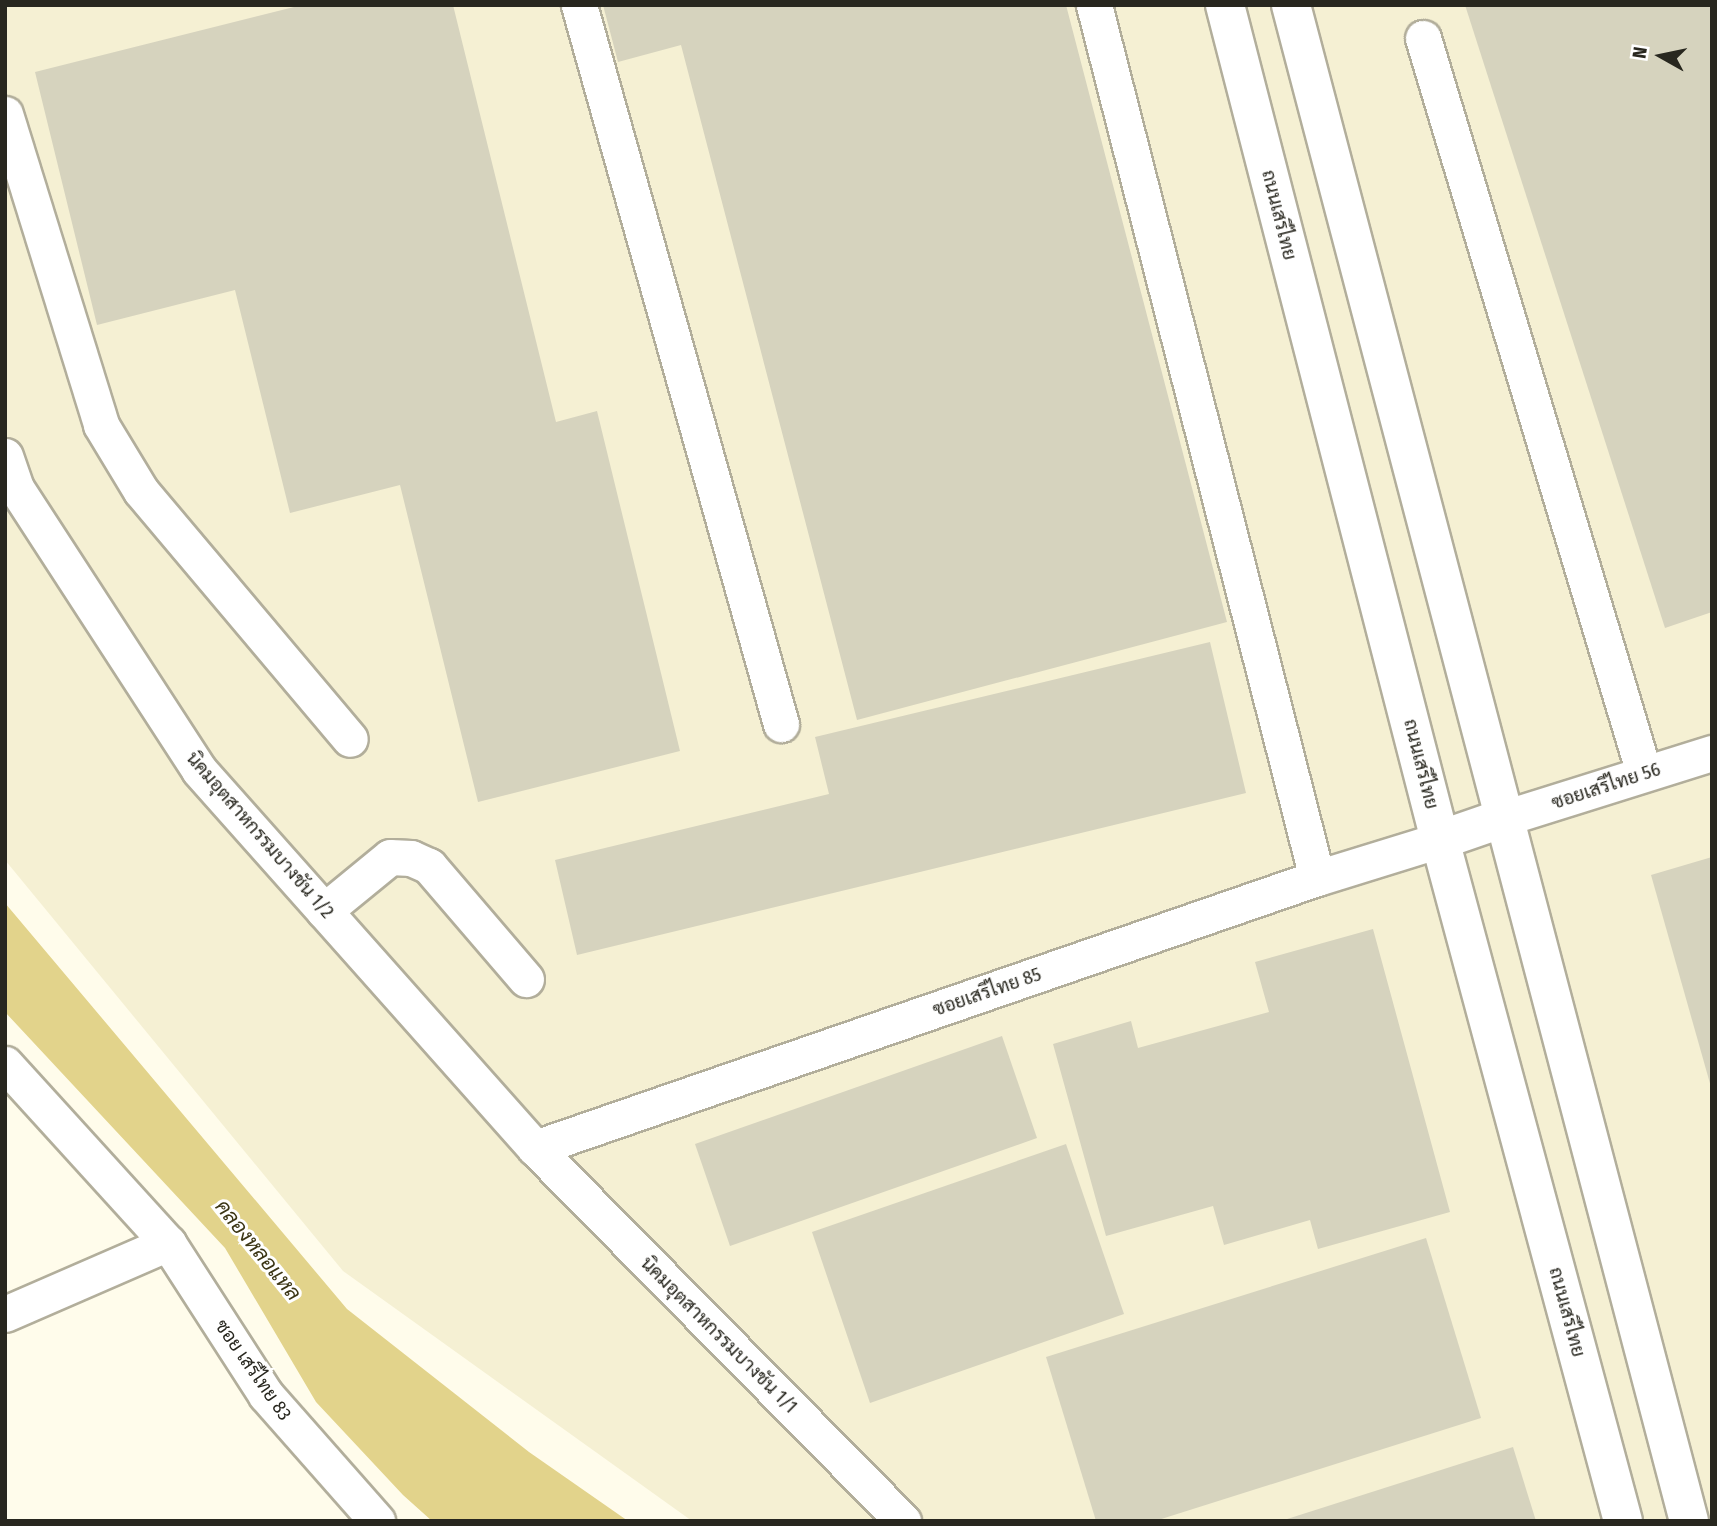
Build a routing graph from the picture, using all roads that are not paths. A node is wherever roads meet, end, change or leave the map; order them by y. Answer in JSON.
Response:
{"nodes":[{"id":1,"x":579,"y":5,"type":"edge"},
{"id":2,"x":1094,"y":5,"type":"edge"},
{"id":3,"x":1225,"y":5,"type":"edge"},
{"id":4,"x":1291,"y":5,"type":"edge"},
{"id":5,"x":1423,"y":38,"type":"dead end"},
{"id":6,"x":5,"y":114,"type":"edge"},
{"id":7,"x":5,"y":456,"type":"edge"},
{"id":8,"x":781,"y":724,"type":"dead end"},
{"id":9,"x":350,"y":739,"type":"dead end"},
{"id":10,"x":1712,"y":753,"type":"edge"},
{"id":11,"x":1644,"y":773,"type":"junction"},
{"id":12,"x":1502,"y":820,"type":"junction"},
{"id":13,"x":1440,"y":840,"type":"junction"},
{"id":14,"x":1317,"y":878,"type":"junction"},
{"id":15,"x":324,"y":911,"type":"junction"},
{"id":16,"x":526,"y":979,"type":"dead end"},
{"id":17,"x":5,"y":1064,"type":"edge"},
{"id":18,"x":535,"y":1148,"type":"junction"},
{"id":19,"x":168,"y":1243,"type":"junction"},
{"id":20,"x":5,"y":1314,"type":"edge"},
{"id":21,"x":377,"y":1521,"type":"edge"},
{"id":22,"x":903,"y":1521,"type":"edge"},
{"id":23,"x":1623,"y":1521,"type":"edge"},
{"id":24,"x":1689,"y":1521,"type":"edge"}],
"edges":[{"from":1,"to":8,"type":"street"},
{"from":2,"to":14,"type":"street"},
{"from":3,"to":13,"type":"main road","name":"ถนนเสรีไทย"},
{"from":4,"to":12,"type":"main road"},
{"from":5,"to":11,"type":"street"},
{"from":6,"to":9,"type":"street"},
{"from":7,"to":15,"type":"street","name":"นิคมอุตสาหกรรมบางชัน 1/2"},
{"from":10,"to":11,"type":"street","name":"ซอยเสรีไทย 56"},
{"from":11,"to":12,"type":"street","name":"ซอยเสรีไทย 56"},
{"from":12,"to":13,"type":"main road"},
{"from":12,"to":24,"type":"main road"},
{"from":13,"to":14,"type":"street","name":"ซอยเสรีไทย 85"},
{"from":13,"to":23,"type":"main road","name":"ถนนเสรีไทย"},
{"from":14,"to":18,"type":"street","name":"ซอยเสรีไทย 85"},
{"from":15,"to":16,"type":"street"},
{"from":15,"to":18,"type":"street","name":"นิคมอุตสาหกรรมบางชัน 1/2"},
{"from":17,"to":19,"type":"street","name":"ซอย เสรีไทย 83"},
{"from":18,"to":22,"type":"street","name":"นิคมอุตสาหกรรมบางชัน 1/1"},
{"from":19,"to":20,"type":"street"},
{"from":19,"to":21,"type":"street","name":"ซอย เสรีไทย 83"}]}
